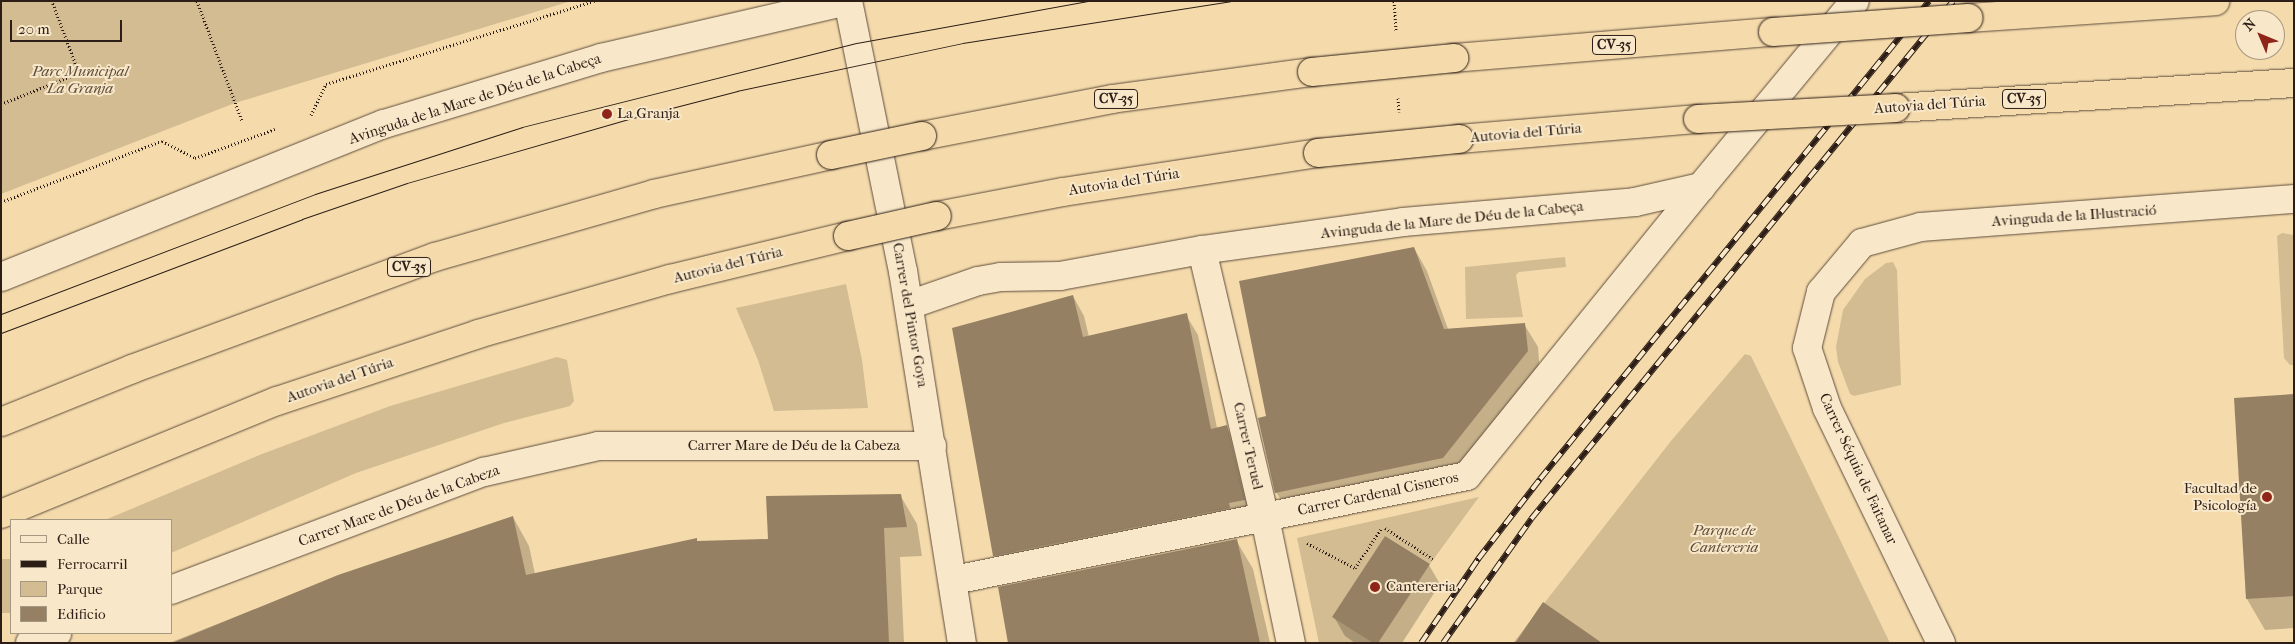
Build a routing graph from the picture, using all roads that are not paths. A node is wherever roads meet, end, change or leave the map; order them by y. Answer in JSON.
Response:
{"nodes":[{"id":1,"x":848,"y":1,"type":"edge"},
{"id":2,"x":1855,"y":1,"type":"edge"},
{"id":3,"x":2215,"y":1,"type":"edge"},
{"id":4,"x":2294,"y":83,"type":"edge"},
{"id":5,"x":1701,"y":188,"type":"junction"},
{"id":6,"x":2292,"y":201,"type":"edge"},
{"id":7,"x":1862,"y":244,"type":"joint"},
{"id":8,"x":1202,"y":250,"type":"junction"},
{"id":9,"x":1,"y":277,"type":"edge"},
{"id":10,"x":908,"y":305,"type":"junction"},
{"id":11,"x":1,"y":422,"type":"edge"},
{"id":12,"x":932,"y":446,"type":"junction"},
{"id":13,"x":1,"y":514,"type":"edge"},
{"id":14,"x":1266,"y":518,"type":"junction"},
{"id":15,"x":954,"y":580,"type":"junction"},
{"id":16,"x":172,"y":590,"type":"edge"},
{"id":17,"x":54,"y":634,"type":"edge"},
{"id":18,"x":961,"y":639,"type":"edge"},
{"id":19,"x":30,"y":643,"type":"edge"},
{"id":20,"x":1291,"y":643,"type":"edge"},
{"id":21,"x":1941,"y":643,"type":"edge"}],
"edges":[{"from":1,"to":9,"type":"street","name":"Avinguda de la Mare de Déu de la Cabeça"},
{"from":1,"to":10,"type":"street","name":"Carrer del Pintor Goya"},
{"from":2,"to":5,"type":"street"},
{"from":3,"to":11,"type":"highway","number":"CV-35","bridge":true},
{"from":4,"to":13,"type":"highway","name":"Autovia del Túria","number":"CV-35","bridge":true},
{"from":5,"to":8,"type":"street","name":"Avinguda de la Mare de Déu de la Cabeça"},
{"from":5,"to":14,"type":"street","name":"Carrer Cardenal Cisneros"},
{"from":6,"to":7,"type":"street","name":"Avinguda de la Il·lustració"},
{"from":7,"to":21,"type":"street","name":"Carrer Séquia de Faitanar"},
{"from":8,"to":10,"type":"street","name":"Avinguda de la Mare de Déu de la Cabeça"},
{"from":8,"to":14,"type":"street","name":"Carrer Teruel"},
{"from":10,"to":12,"type":"street","name":"Carrer del Pintor Goya"},
{"from":12,"to":15,"type":"street","name":"Carrer del Pintor Goya"},
{"from":12,"to":16,"type":"street","name":"Carrer Mare de Déu de la Cabeza"},
{"from":14,"to":15,"type":"street","name":"Carrer Cardenal Cisneros"},
{"from":14,"to":20,"type":"street","name":"Carrer Teruel"},
{"from":15,"to":18,"type":"street","name":"Carrer del Pintor Goya"},
{"from":17,"to":19,"type":"street"}]}
